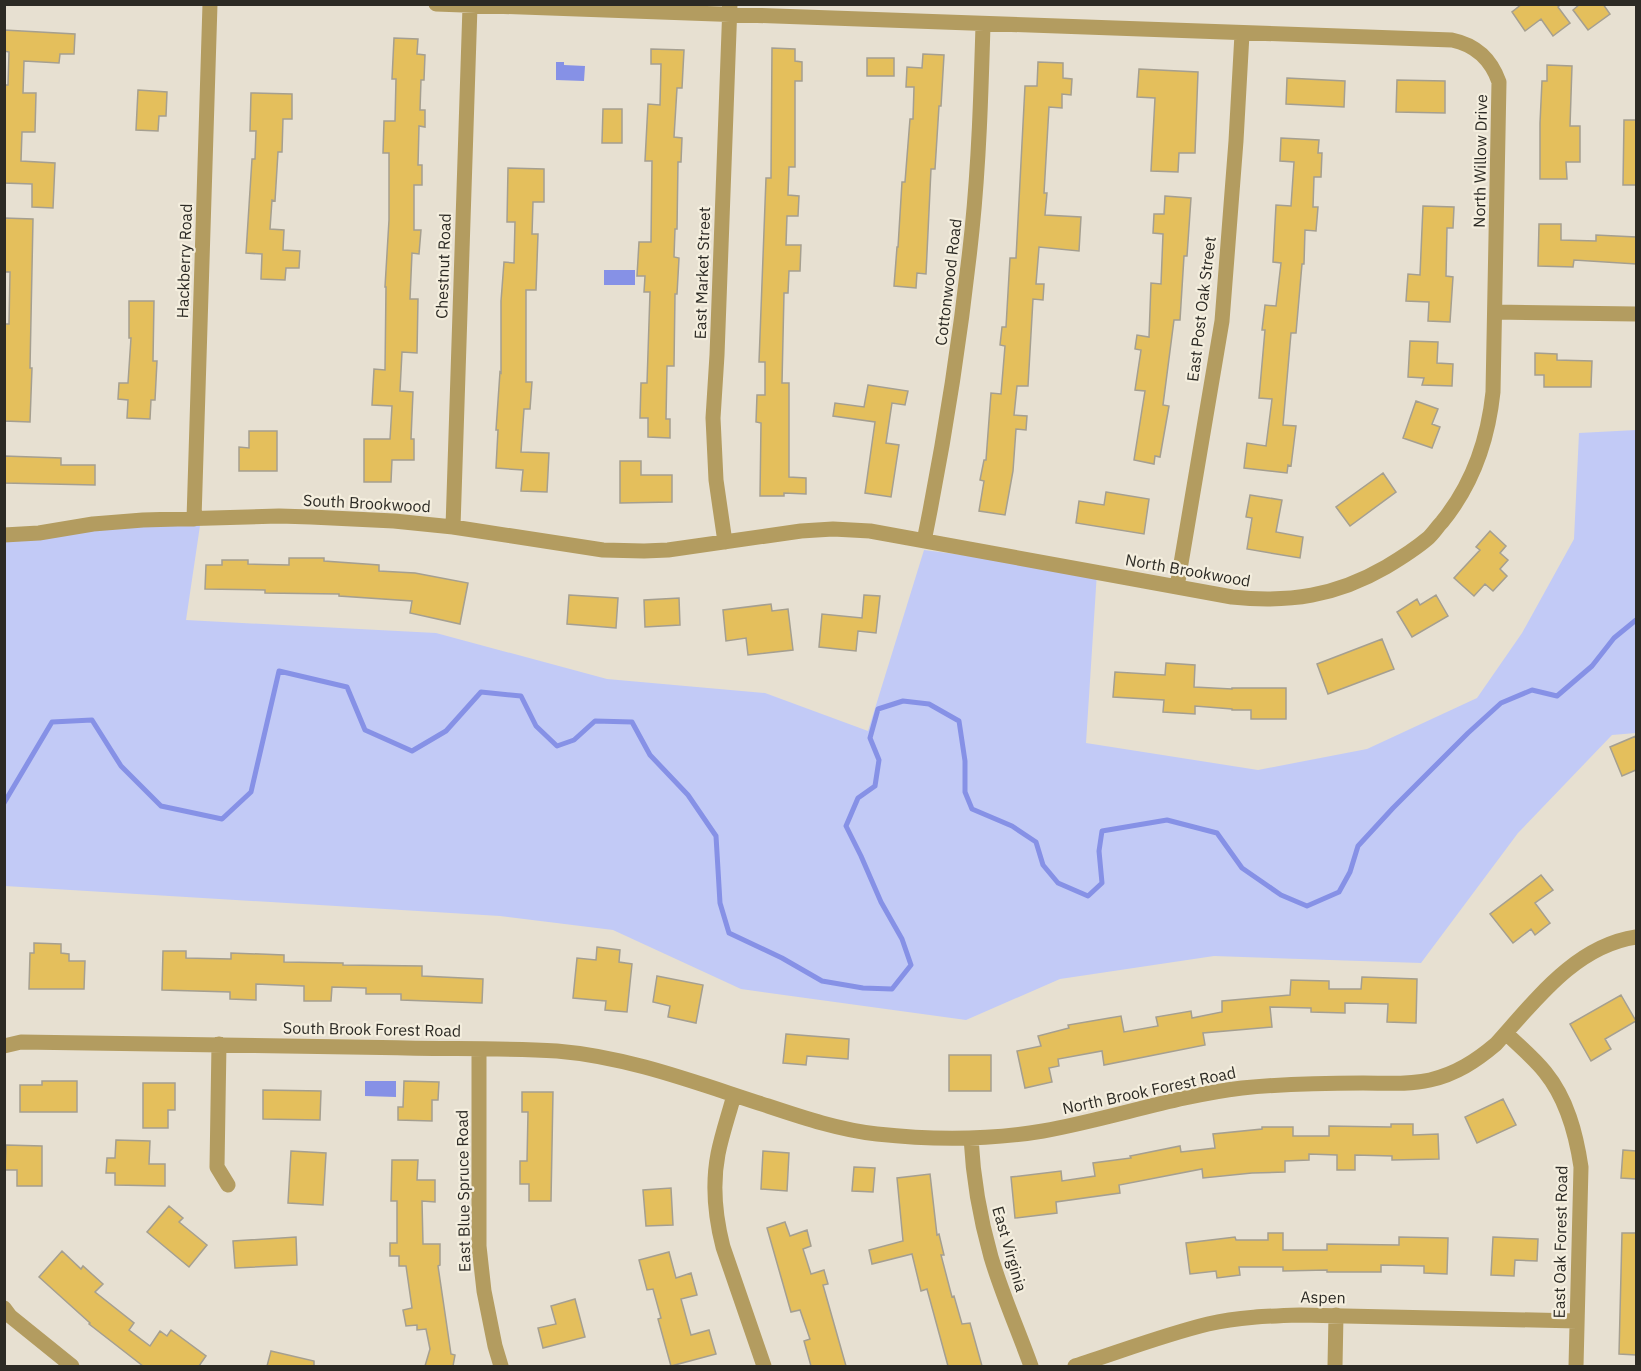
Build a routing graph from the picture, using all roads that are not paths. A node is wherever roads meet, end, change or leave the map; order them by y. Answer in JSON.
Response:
{"nodes":[{"id":1,"x":210,"y":4,"type":"edge"},
{"id":2,"x":436,"y":4,"type":"edge"},
{"id":3,"x":470,"y":6,"type":"edge"},
{"id":4,"x":730,"y":10,"type":"edge"},
{"id":5,"x":983,"y":25,"type":"junction"},
{"id":6,"x":1242,"y":34,"type":"junction"},
{"id":7,"x":1495,"y":312,"type":"junction"},
{"id":8,"x":1636,"y":314,"type":"edge"},
{"id":9,"x":194,"y":519,"type":"junction"},
{"id":10,"x":453,"y":527,"type":"junction"},
{"id":11,"x":4,"y":535,"type":"edge"},
{"id":12,"x":924,"y":541,"type":"junction"},
{"id":13,"x":725,"y":542,"type":"junction"},
{"id":14,"x":1177,"y":587,"type":"junction"},
{"id":15,"x":1636,"y":938,"type":"edge"},
{"id":16,"x":1506,"y":1033,"type":"junction"},
{"id":17,"x":219,"y":1044,"type":"junction"},
{"id":18,"x":4,"y":1046,"type":"edge"},
{"id":19,"x":479,"y":1050,"type":"junction"},
{"id":20,"x":734,"y":1095,"type":"junction"},
{"id":21,"x":971,"y":1138,"type":"junction"},
{"id":22,"x":228,"y":1185,"type":"dead end"},
{"id":23,"x":4,"y":1308,"type":"edge"},
{"id":24,"x":1336,"y":1315,"type":"junction"},
{"id":25,"x":1577,"y":1321,"type":"junction"},
{"id":26,"x":72,"y":1366,"type":"edge"},
{"id":27,"x":501,"y":1366,"type":"edge"},
{"id":28,"x":764,"y":1366,"type":"edge"},
{"id":29,"x":1031,"y":1366,"type":"edge"},
{"id":30,"x":1075,"y":1366,"type":"edge"},
{"id":31,"x":1335,"y":1366,"type":"edge"},
{"id":32,"x":1576,"y":1366,"type":"edge"}],
"edges":[{"from":1,"to":9,"type":"street","name":"Hackberry Road"},
{"from":2,"to":3,"type":"street","name":"North Willow Drive"},
{"from":3,"to":4,"type":"street","name":"North Willow Drive"},
{"from":3,"to":10,"type":"street","name":"Chestnut Road"},
{"from":4,"to":5,"type":"street","name":"North Willow Drive"},
{"from":4,"to":13,"type":"street","name":"East Market Street"},
{"from":5,"to":6,"type":"street","name":"North Willow Drive"},
{"from":5,"to":12,"type":"street","name":"Cottonwood Road"},
{"from":6,"to":7,"type":"street","name":"North Willow Drive"},
{"from":6,"to":14,"type":"street","name":"East Post Oak Street"},
{"from":7,"to":8,"type":"street"},
{"from":7,"to":14,"type":"street","name":"North Brookwood"},
{"from":9,"to":10,"type":"street","name":"South Brookwood"},
{"from":9,"to":11,"type":"street","name":"South Brookwood"},
{"from":10,"to":13,"type":"street","name":"South Brookwood"},
{"from":12,"to":13,"type":"street","name":"North Brookwood"},
{"from":12,"to":14,"type":"street","name":"North Brookwood"},
{"from":15,"to":16,"type":"street","name":"North Brook Forest Road"},
{"from":16,"to":21,"type":"street","name":"North Brook Forest Road"},
{"from":16,"to":25,"type":"street","name":"East Oak Forest Road"},
{"from":17,"to":18,"type":"street","name":"South Brook Forest Road"},
{"from":17,"to":19,"type":"street","name":"South Brook Forest Road"},
{"from":17,"to":22,"type":"street"},
{"from":19,"to":20,"type":"street","name":"South Brook Forest Road"},
{"from":19,"to":27,"type":"street","name":"East Blue Spruce Road"},
{"from":20,"to":21,"type":"street","name":"North Brook Forest Road"},
{"from":20,"to":28,"type":"street"},
{"from":21,"to":29,"type":"street","name":"East Virginia"},
{"from":23,"to":26,"type":"street"},
{"from":24,"to":25,"type":"street","name":"Aspen"},
{"from":24,"to":30,"type":"street","name":"Aspen"},
{"from":24,"to":31,"type":"street"},
{"from":25,"to":32,"type":"street","name":"East Oak Forest Road"}]}
